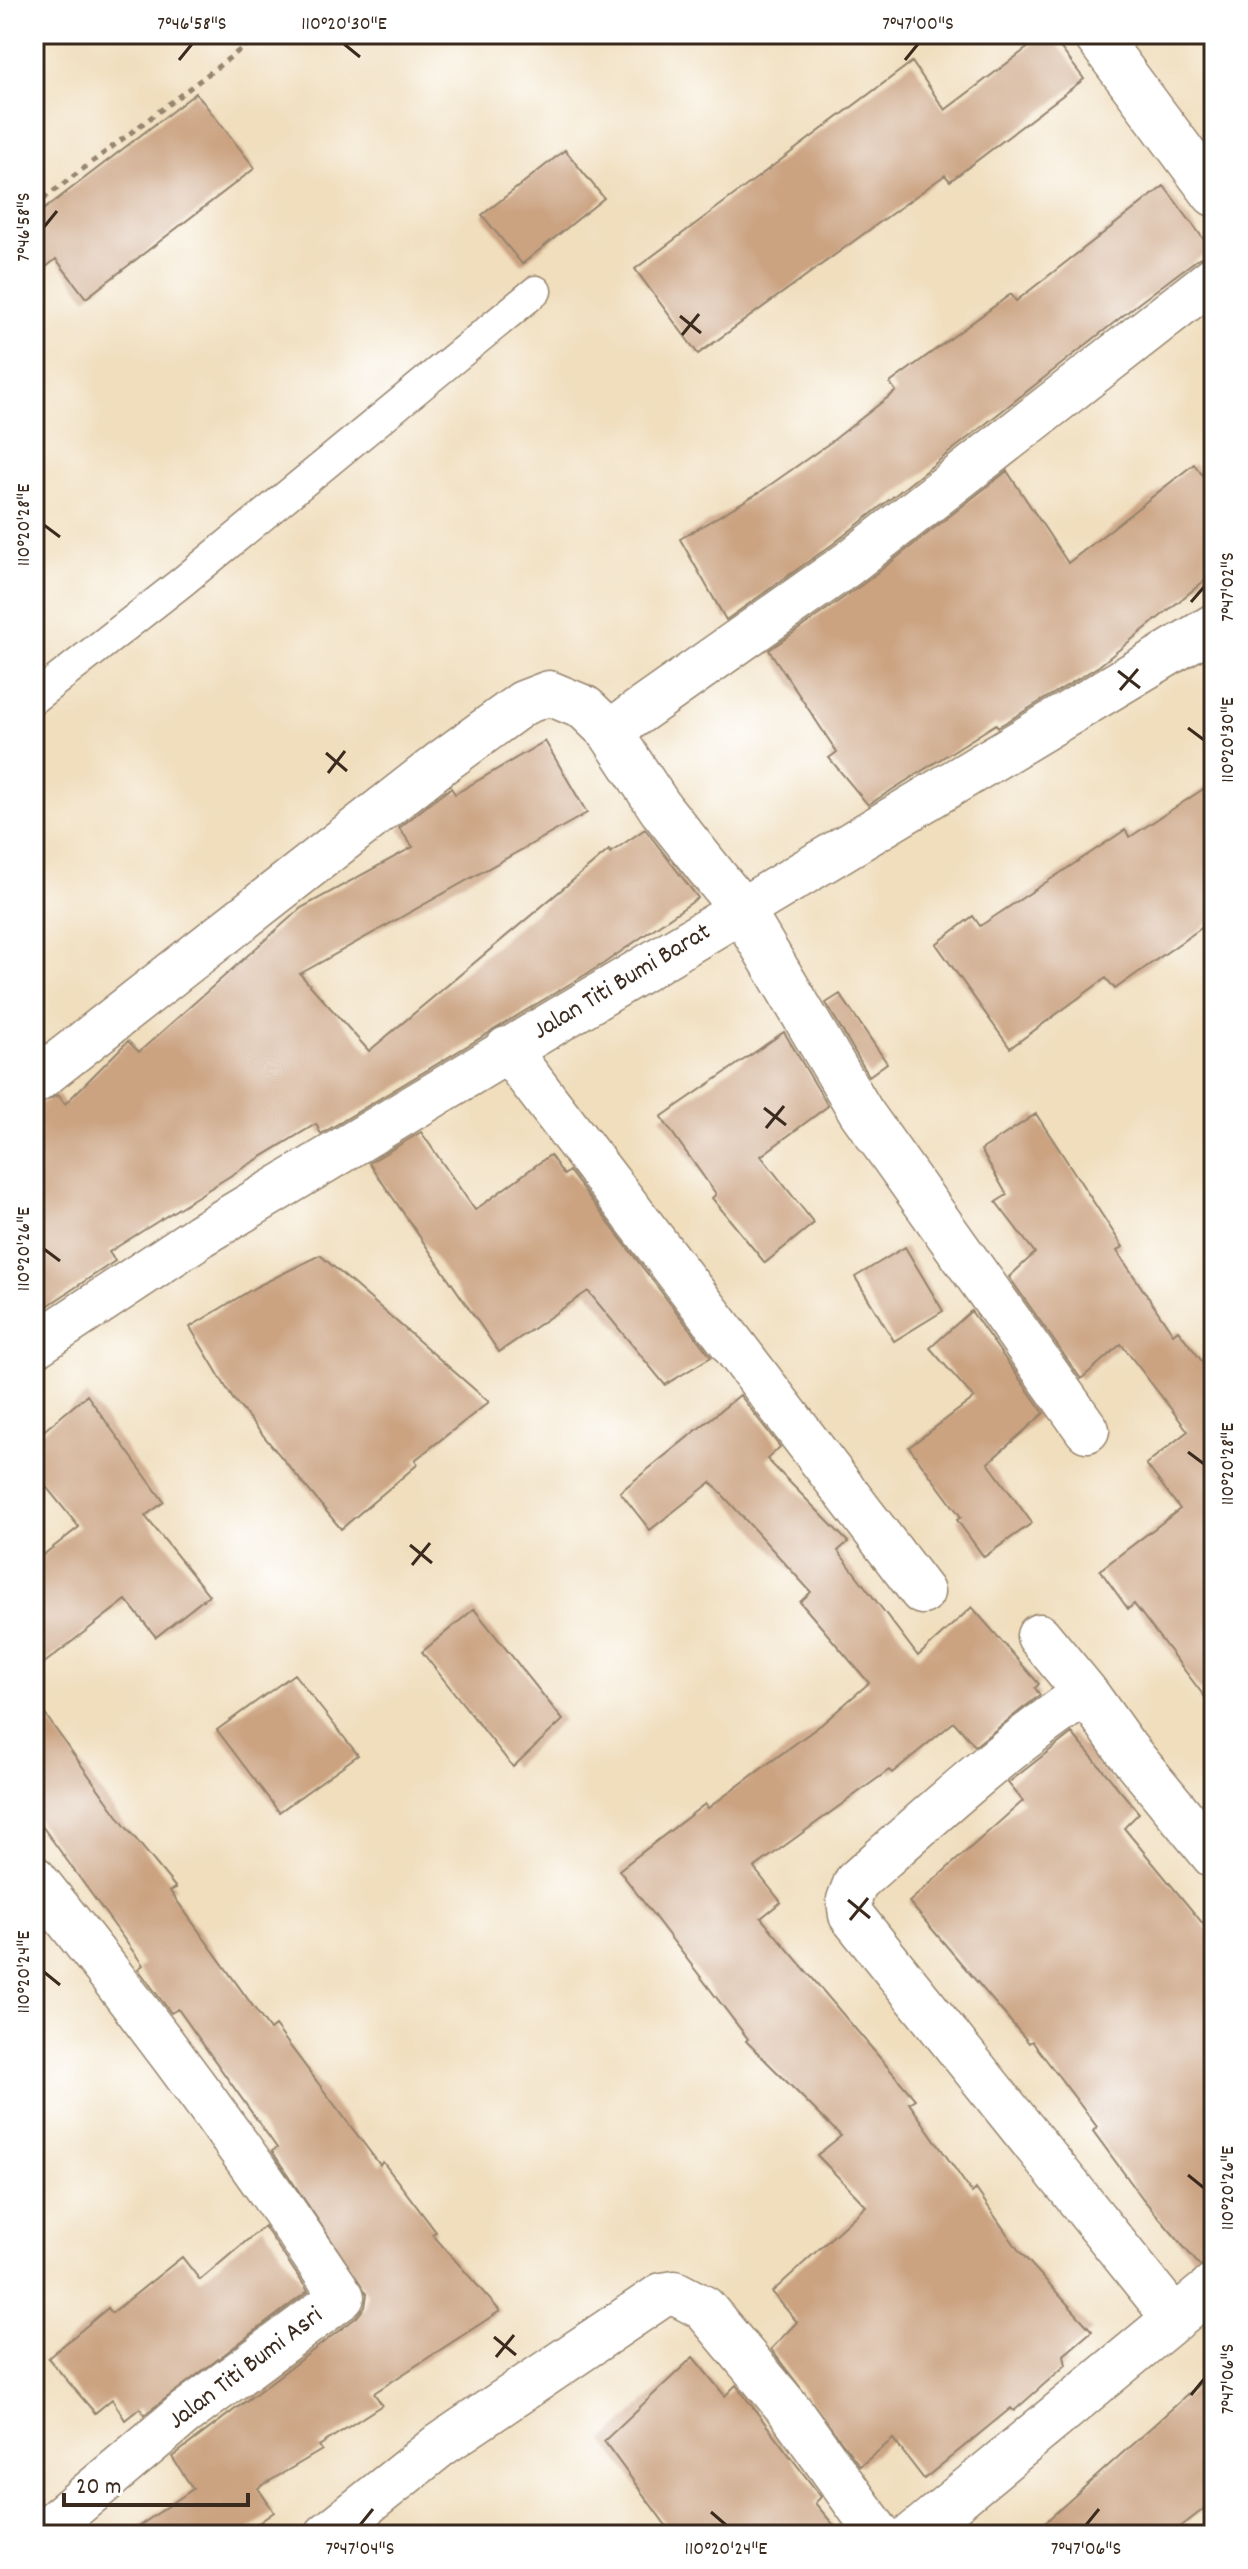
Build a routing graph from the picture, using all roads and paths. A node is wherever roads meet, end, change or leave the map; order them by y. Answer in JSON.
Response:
{"nodes":[{"id":1,"x":261,"y":34,"type":"edge"},
{"id":2,"x":1095,"y":34,"type":"edge"},
{"id":3,"x":1214,"y":194,"type":"edge"},
{"id":4,"x":34,"y":206,"type":"edge"},
{"id":5,"x":1214,"y":278,"type":"edge"},
{"id":6,"x":536,"y":291,"type":"dead end"},
{"id":7,"x":1214,"y":626,"type":"edge"},
{"id":8,"x":34,"y":698,"type":"edge"},
{"id":9,"x":610,"y":732,"type":"junction"},
{"id":10,"x":741,"y":909,"type":"junction"},
{"id":11,"x":507,"y":1049,"type":"junction"},
{"id":12,"x":34,"y":1082,"type":"edge"},
{"id":13,"x":34,"y":1346,"type":"edge"},
{"id":14,"x":1087,"y":1430,"type":"dead end"},
{"id":15,"x":922,"y":1592,"type":"dead end"},
{"id":16,"x":1039,"y":1636,"type":"dead end"},
{"id":17,"x":1086,"y":1693,"type":"junction"},
{"id":18,"x":1214,"y":1856,"type":"edge"},
{"id":19,"x":34,"y":1878,"type":"edge"},
{"id":20,"x":1214,"y":2286,"type":"edge"},
{"id":21,"x":1175,"y":2319,"type":"junction"},
{"id":22,"x":40,"y":2535,"type":"edge"},
{"id":23,"x":327,"y":2535,"type":"edge"},
{"id":24,"x":879,"y":2535,"type":"edge"},
{"id":25,"x":913,"y":2535,"type":"edge"}],
"edges":[{"from":1,"to":4,"type":"path"},
{"from":2,"to":3,"type":"street"},
{"from":5,"to":9,"type":"street"},
{"from":6,"to":8,"type":"lane"},
{"from":7,"to":10,"type":"street","name":"Jalan Titi Bumi Barat"},
{"from":9,"to":10,"type":"street"},
{"from":9,"to":12,"type":"street"},
{"from":10,"to":11,"type":"street","name":"Jalan Titi Bumi Barat"},
{"from":10,"to":14,"type":"street"},
{"from":11,"to":13,"type":"street","name":"Jalan Titi Bumi Barat"},
{"from":11,"to":15,"type":"street"},
{"from":16,"to":17,"type":"street"},
{"from":17,"to":18,"type":"street"},
{"from":17,"to":21,"type":"street"},
{"from":19,"to":22,"type":"street","name":"Jalan Titi Bumi Asri"},
{"from":20,"to":21,"type":"street"},
{"from":21,"to":25,"type":"street"},
{"from":23,"to":24,"type":"street"}]}
